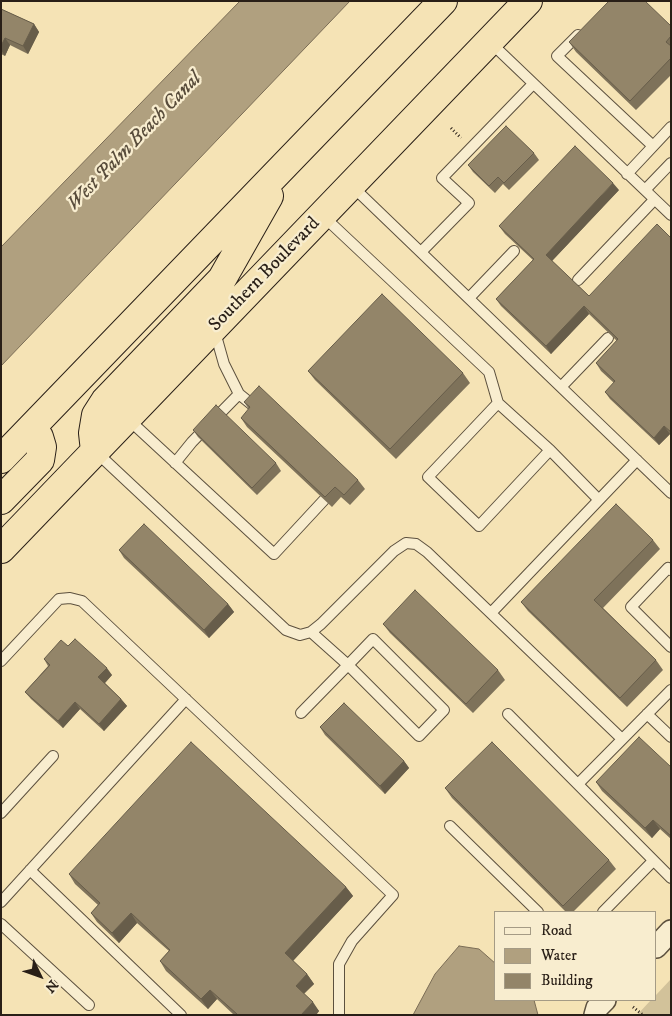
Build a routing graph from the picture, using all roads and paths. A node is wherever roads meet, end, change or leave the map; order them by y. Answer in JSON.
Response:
{"nodes":[{"id":1,"x":443,"y":1,"type":"edge"},
{"id":2,"x":528,"y":1,"type":"edge"},
{"id":3,"x":584,"y":29,"type":"edge"},
{"id":4,"x":489,"y":42,"type":"junction"},
{"id":5,"x":533,"y":84,"type":"junction"},
{"id":6,"x":671,"y":127,"type":"edge"},
{"id":7,"x":451,"y":128,"type":"dead end"},
{"id":8,"x":462,"y":138,"type":"dead end"},
{"id":9,"x":654,"y":146,"type":"junction"},
{"id":10,"x":671,"y":163,"type":"edge"},
{"id":11,"x":286,"y":164,"type":"junction"},
{"id":12,"x":627,"y":174,"type":"junction"},
{"id":13,"x":351,"y":186,"type":"junction"},
{"id":14,"x":645,"y":190,"type":"junction"},
{"id":15,"x":654,"y":200,"type":"junction"},
{"id":16,"x":322,"y":215,"type":"junction"},
{"id":17,"x":671,"y":215,"type":"edge"},
{"id":18,"x":514,"y":251,"type":"edge"},
{"id":19,"x":421,"y":252,"type":"junction"},
{"id":20,"x":578,"y":280,"type":"dead end"},
{"id":21,"x":469,"y":298,"type":"junction"},
{"id":22,"x":214,"y":329,"type":"junction"},
{"id":23,"x":608,"y":338,"type":"edge"},
{"id":24,"x":561,"y":387,"type":"junction"},
{"id":25,"x":239,"y":394,"type":"junction"},
{"id":26,"x":498,"y":403,"type":"junction"},
{"id":27,"x":255,"y":407,"type":"edge"},
{"id":28,"x":127,"y":418,"type":"junction"},
{"id":29,"x":31,"y":428,"type":"junction"},
{"id":30,"x":550,"y":450,"type":"junction"},
{"id":31,"x":95,"y":451,"type":"junction"},
{"id":32,"x":1,"y":459,"type":"edge"},
{"id":33,"x":637,"y":460,"type":"junction"},
{"id":34,"x":175,"y":463,"type":"junction"},
{"id":35,"x":671,"y":493,"type":"edge"},
{"id":36,"x":1,"y":500,"type":"edge"},
{"id":37,"x":324,"y":500,"type":"edge"},
{"id":38,"x":599,"y":500,"type":"junction"},
{"id":39,"x":1,"y":549,"type":"edge"},
{"id":40,"x":671,"y":570,"type":"edge"},
{"id":41,"x":491,"y":613,"type":"junction"},
{"id":42,"x":311,"y":632,"type":"junction"},
{"id":43,"x":671,"y":647,"type":"edge"},
{"id":44,"x":1,"y":661,"type":"edge"},
{"id":45,"x":348,"y":665,"type":"junction"},
{"id":46,"x":671,"y":690,"type":"edge"},
{"id":47,"x":186,"y":699,"type":"junction"},
{"id":48,"x":301,"y":713,"type":"dead end"},
{"id":49,"x":508,"y":714,"type":"dead end"},
{"id":50,"x":647,"y":714,"type":"junction"},
{"id":51,"x":671,"y":737,"type":"edge"},
{"id":52,"x":622,"y":739,"type":"junction"},
{"id":53,"x":53,"y":756,"type":"dead end"},
{"id":54,"x":578,"y":784,"type":"junction"},
{"id":55,"x":1,"y":813,"type":"edge"},
{"id":56,"x":450,"y":826,"type":"dead end"},
{"id":57,"x":653,"y":861,"type":"junction"},
{"id":58,"x":30,"y":870,"type":"junction"},
{"id":59,"x":671,"y":878,"type":"edge"},
{"id":60,"x":1,"y":902,"type":"edge"},
{"id":61,"x":537,"y":911,"type":"edge"},
{"id":62,"x":604,"y":911,"type":"edge"},
{"id":63,"x":1,"y":924,"type":"edge"},
{"id":64,"x":671,"y":931,"type":"edge"},
{"id":65,"x":657,"y":946,"type":"edge"},
{"id":66,"x":604,"y":1001,"type":"edge"},
{"id":67,"x":90,"y":1005,"type":"dead end"},
{"id":68,"x":633,"y":1007,"type":"dead end"},
{"id":69,"x":181,"y":1015,"type":"edge"},
{"id":70,"x":339,"y":1015,"type":"edge"},
{"id":71,"x":595,"y":1015,"type":"edge"},
{"id":72,"x":643,"y":1015,"type":"edge"}],
"edges":[{"from":1,"to":11,"type":"highway"},
{"from":2,"to":4,"type":"highway","name":"Southern Boulevard"},
{"from":3,"to":9,"type":"lane"},
{"from":4,"to":5,"type":"lane"},
{"from":4,"to":13,"type":"highway","name":"Southern Boulevard"},
{"from":5,"to":12,"type":"lane"},
{"from":5,"to":19,"type":"lane"},
{"from":6,"to":9,"type":"lane"},
{"from":7,"to":8,"type":"path"},
{"from":9,"to":12,"type":"lane"},
{"from":10,"to":14,"type":"lane"},
{"from":11,"to":29,"type":"highway"},
{"from":11,"to":31,"type":"highway"},
{"from":12,"to":14,"type":"lane"},
{"from":13,"to":16,"type":"highway","name":"Southern Boulevard"},
{"from":13,"to":19,"type":"lane"},
{"from":14,"to":15,"type":"lane"},
{"from":15,"to":17,"type":"lane"},
{"from":15,"to":20,"type":"lane"},
{"from":16,"to":22,"type":"highway","name":"Southern Boulevard"},
{"from":16,"to":26,"type":"lane"},
{"from":18,"to":21,"type":"lane"},
{"from":19,"to":21,"type":"lane"},
{"from":21,"to":24,"type":"lane"},
{"from":22,"to":25,"type":"lane"},
{"from":22,"to":28,"type":"highway","name":"Southern Boulevard"},
{"from":23,"to":24,"type":"lane"},
{"from":24,"to":33,"type":"lane"},
{"from":25,"to":27,"type":"lane"},
{"from":25,"to":34,"type":"lane"},
{"from":26,"to":30,"type":"lane"},
{"from":26,"to":30,"type":"lane"},
{"from":28,"to":31,"type":"highway","name":"Southern Boulevard"},
{"from":28,"to":34,"type":"lane"},
{"from":29,"to":32,"type":"highway"},
{"from":29,"to":36,"type":"highway"},
{"from":30,"to":38,"type":"lane"},
{"from":31,"to":39,"type":"highway","name":"Southern Boulevard"},
{"from":31,"to":42,"type":"lane"},
{"from":33,"to":35,"type":"lane"},
{"from":33,"to":38,"type":"lane"},
{"from":34,"to":37,"type":"lane"},
{"from":38,"to":41,"type":"lane"},
{"from":40,"to":43,"type":"lane"},
{"from":41,"to":42,"type":"lane"},
{"from":41,"to":52,"type":"lane"},
{"from":42,"to":45,"type":"lane"},
{"from":44,"to":47,"type":"lane"},
{"from":45,"to":45,"type":"lane"},
{"from":45,"to":48,"type":"lane"},
{"from":46,"to":50,"type":"lane"},
{"from":47,"to":58,"type":"lane"},
{"from":47,"to":70,"type":"lane"},
{"from":49,"to":54,"type":"lane"},
{"from":50,"to":51,"type":"lane"},
{"from":50,"to":52,"type":"lane"},
{"from":52,"to":54,"type":"lane"},
{"from":53,"to":55,"type":"lane"},
{"from":54,"to":57,"type":"lane"},
{"from":56,"to":61,"type":"lane"},
{"from":57,"to":59,"type":"lane"},
{"from":57,"to":62,"type":"lane"},
{"from":58,"to":60,"type":"lane"},
{"from":58,"to":69,"type":"lane"},
{"from":63,"to":67,"type":"lane"},
{"from":64,"to":65,"type":"street"},
{"from":66,"to":71,"type":"street"},
{"from":68,"to":72,"type":"path"}]}
